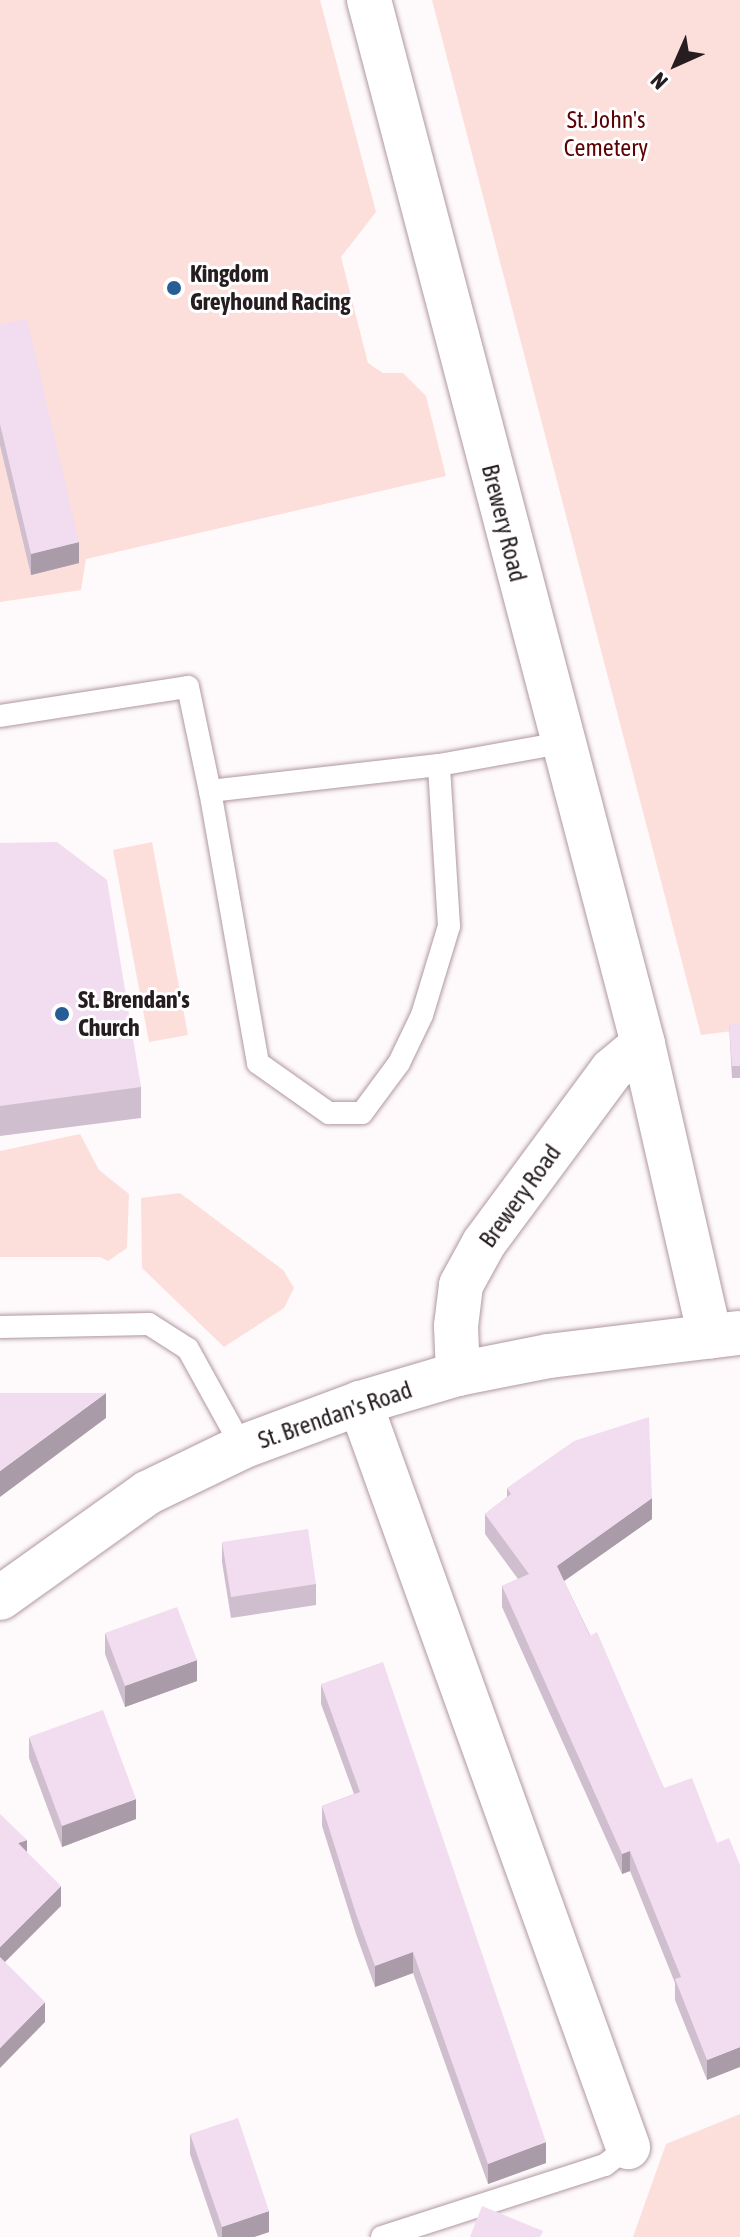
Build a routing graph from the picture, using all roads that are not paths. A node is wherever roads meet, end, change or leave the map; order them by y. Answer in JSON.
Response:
{"nodes":[{"id":1,"x":369,"y":0,"type":"edge"},
{"id":2,"x":0,"y":716,"type":"edge"},
{"id":3,"x":561,"y":743,"type":"junction"},
{"id":4,"x":439,"y":765,"type":"junction"},
{"id":5,"x":210,"y":791,"type":"junction"},
{"id":6,"x":643,"y":1044,"type":"junction"},
{"id":7,"x":0,"y":1327,"type":"edge"},
{"id":8,"x":725,"y":1334,"type":"edge"},
{"id":9,"x":458,"y":1374,"type":"junction"},
{"id":10,"x":360,"y":1403,"type":"junction"},
{"id":11,"x":242,"y":1447,"type":"junction"},
{"id":12,"x":0,"y":1598,"type":"edge"},
{"id":13,"x":628,"y":2147,"type":"joint"},
{"id":14,"x":382,"y":2237,"type":"edge"}],
"edges":[{"from":1,"to":3,"type":"street","name":"Brewery Road"},
{"from":2,"to":5,"type":"lane"},
{"from":3,"to":4,"type":"lane"},
{"from":3,"to":6,"type":"street","name":"Brewery Road"},
{"from":4,"to":5,"type":"lane"},
{"from":4,"to":5,"type":"lane"},
{"from":6,"to":8,"type":"street","name":"Brewery Road"},
{"from":6,"to":9,"type":"street","name":"Brewery Road"},
{"from":7,"to":11,"type":"lane"},
{"from":8,"to":9,"type":"street","name":"St. Brendan's Road"},
{"from":9,"to":10,"type":"street","name":"St. Brendan's Road"},
{"from":10,"to":11,"type":"street","name":"St. Brendan's Road"},
{"from":10,"to":13,"type":"street"},
{"from":11,"to":12,"type":"street","name":"St. Brendan's Road"},
{"from":13,"to":14,"type":"lane"}]}
